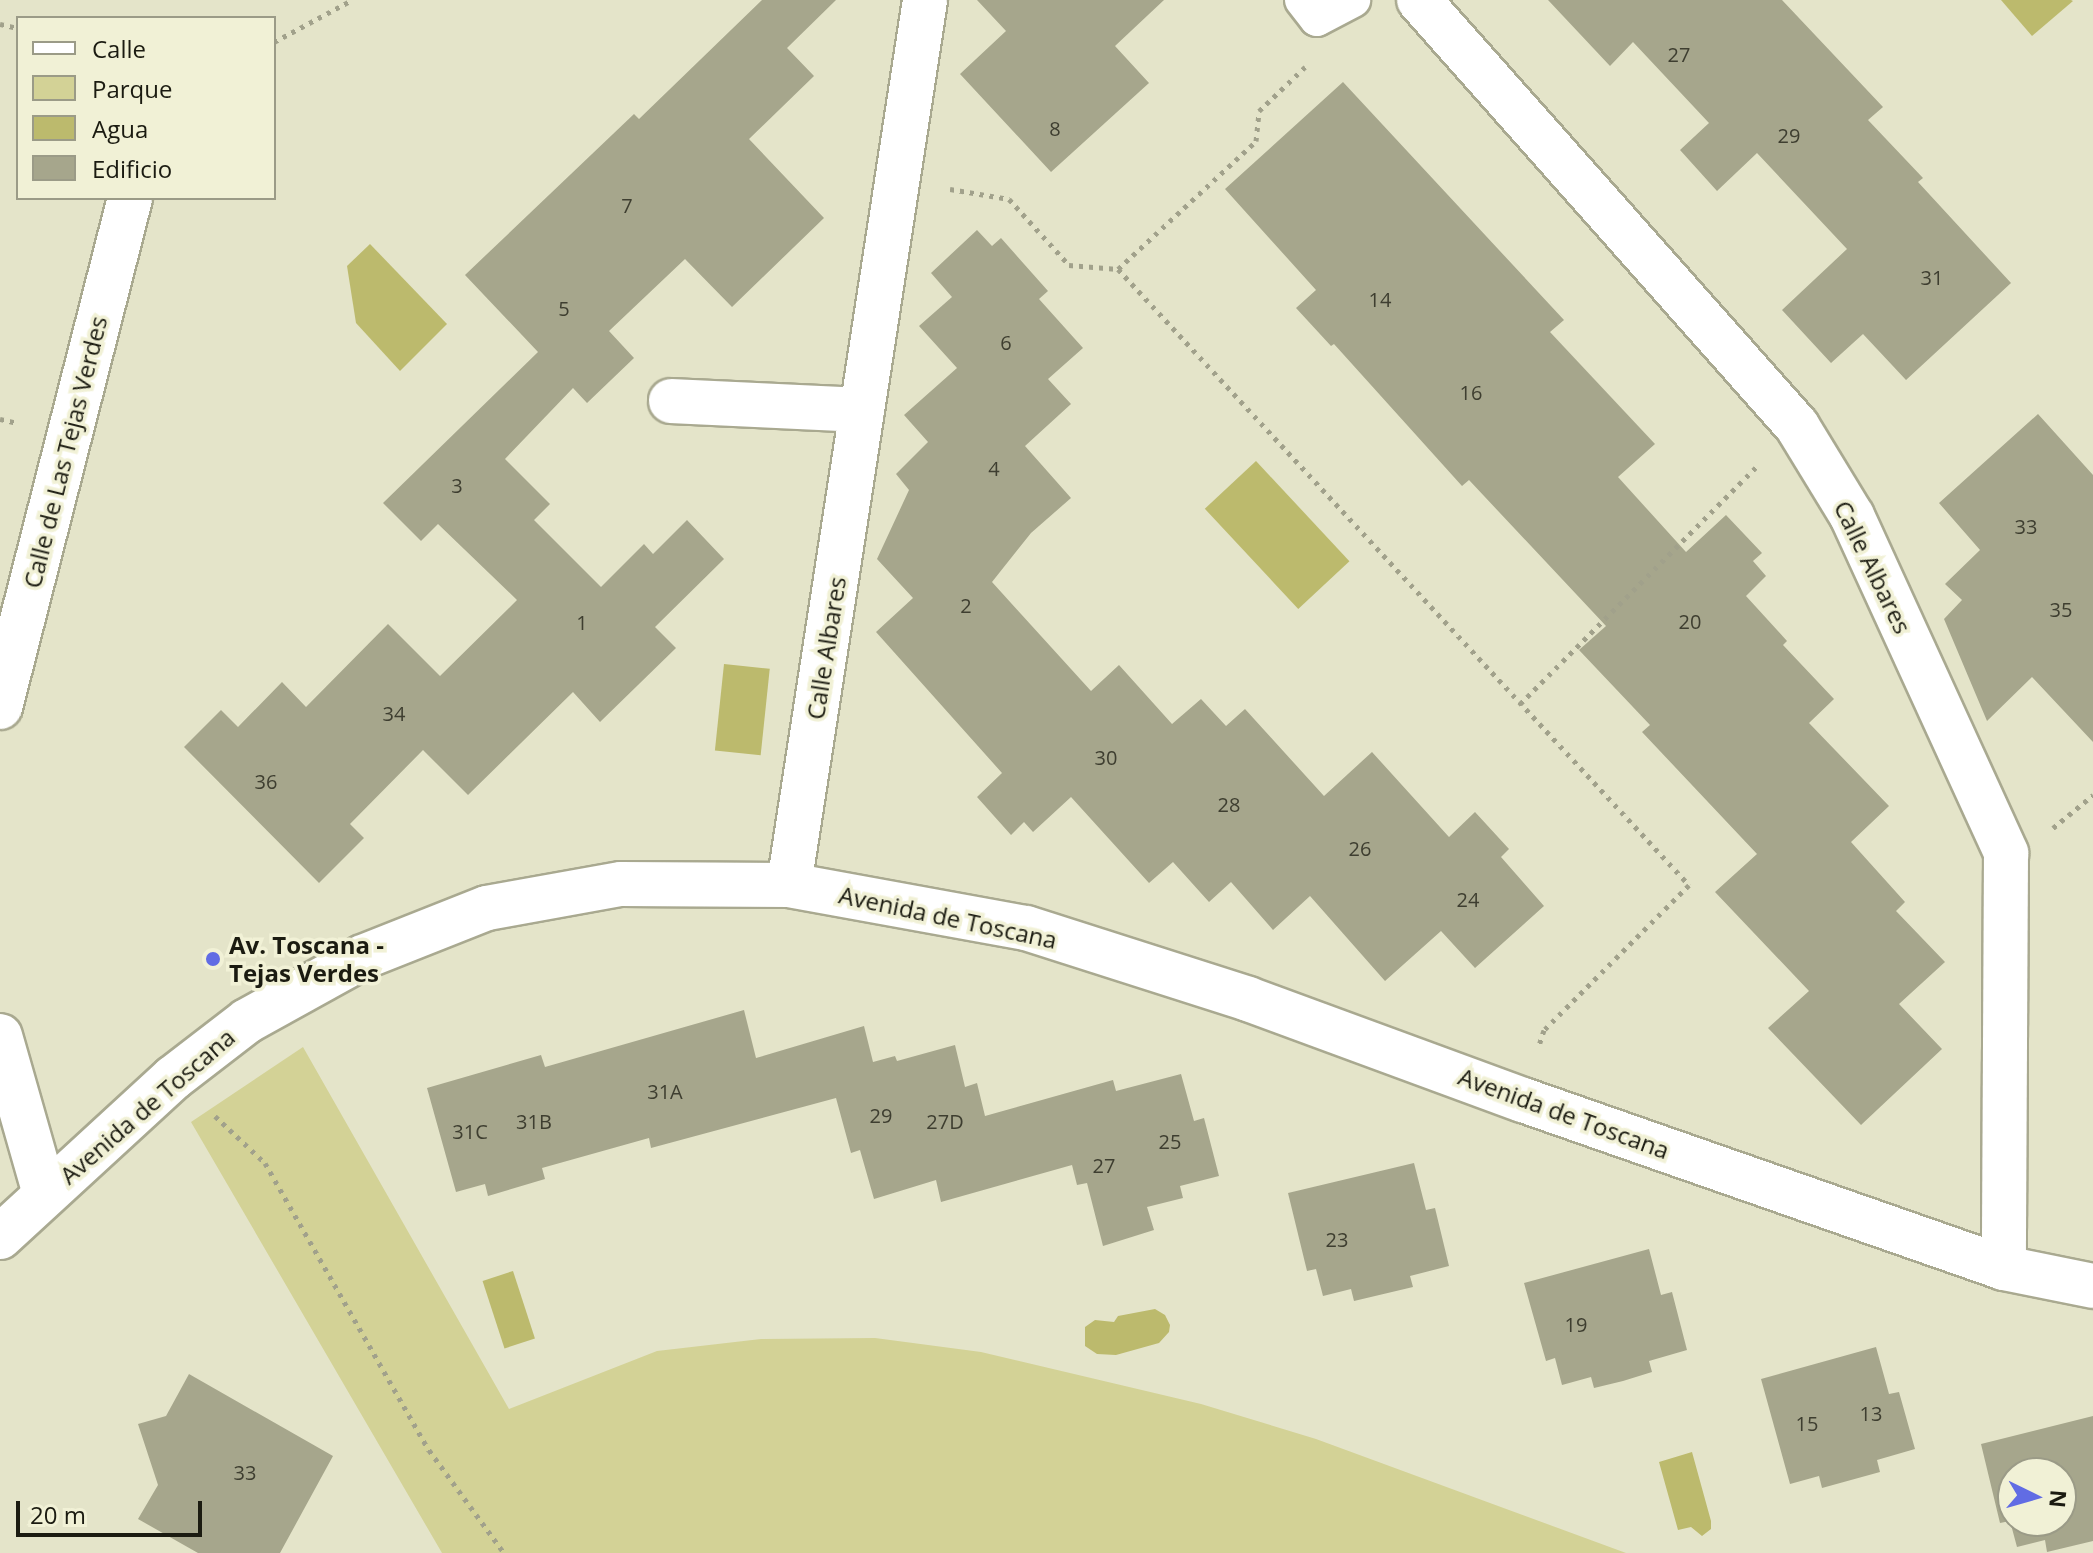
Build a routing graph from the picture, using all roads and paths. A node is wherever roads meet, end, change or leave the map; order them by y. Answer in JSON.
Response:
{"nodes":[{"id":1,"x":352,"y":0,"type":"edge"},
{"id":2,"x":925,"y":0,"type":"edge"},
{"id":3,"x":1353,"y":0,"type":"edge"},
{"id":4,"x":1419,"y":0,"type":"edge"},
{"id":5,"x":1310,"y":9,"type":"edge"},
{"id":6,"x":276,"y":41,"type":"edge"},
{"id":7,"x":898,"y":181,"type":"junction"},
{"id":8,"x":129,"y":200,"type":"edge"},
{"id":9,"x":1118,"y":269,"type":"junction"},
{"id":10,"x":671,"y":401,"type":"dead end"},
{"id":11,"x":862,"y":410,"type":"junction"},
{"id":12,"x":1797,"y":426,"type":"junction"},
{"id":13,"x":1520,"y":704,"type":"junction"},
{"id":14,"x":0,"y":707,"type":"edge"},
{"id":15,"x":789,"y":885,"type":"junction"},
{"id":16,"x":0,"y":1036,"type":"edge"},
{"id":17,"x":173,"y":1078,"type":"junction"},
{"id":18,"x":1523,"y":1100,"type":"junction"},
{"id":19,"x":45,"y":1194,"type":"junction"},
{"id":20,"x":0,"y":1237,"type":"edge"},
{"id":21,"x":2004,"y":1268,"type":"junction"},
{"id":22,"x":2093,"y":1286,"type":"edge"},
{"id":23,"x":504,"y":1553,"type":"edge"}],
"edges":[{"from":1,"to":6,"type":"path"},
{"from":2,"to":7,"type":"street","name":"Calle Albares"},
{"from":3,"to":5,"type":"lane"},
{"from":4,"to":12,"type":"street","name":"Calle Albares"},
{"from":5,"to":9,"type":"path"},
{"from":7,"to":9,"type":"path"},
{"from":7,"to":11,"type":"street","name":"Calle Albares"},
{"from":8,"to":14,"type":"street","name":"Calle de Las Tejas Verdes"},
{"from":9,"to":13,"type":"path"},
{"from":10,"to":11,"type":"street"},
{"from":11,"to":15,"type":"street","name":"Calle Albares"},
{"from":12,"to":13,"type":"path"},
{"from":12,"to":21,"type":"street","name":"Calle Albares"},
{"from":13,"to":18,"type":"path"},
{"from":15,"to":17,"type":"street","name":"Avenida de Toscana"},
{"from":15,"to":18,"type":"street","name":"Avenida de Toscana"},
{"from":16,"to":19,"type":"street"},
{"from":17,"to":19,"type":"street","name":"Avenida de Toscana"},
{"from":17,"to":23,"type":"path"},
{"from":18,"to":21,"type":"street","name":"Avenida de Toscana"},
{"from":19,"to":20,"type":"street","name":"Avenida de Toscana"},
{"from":21,"to":22,"type":"street","name":"Avenida de Toscana"}]}
